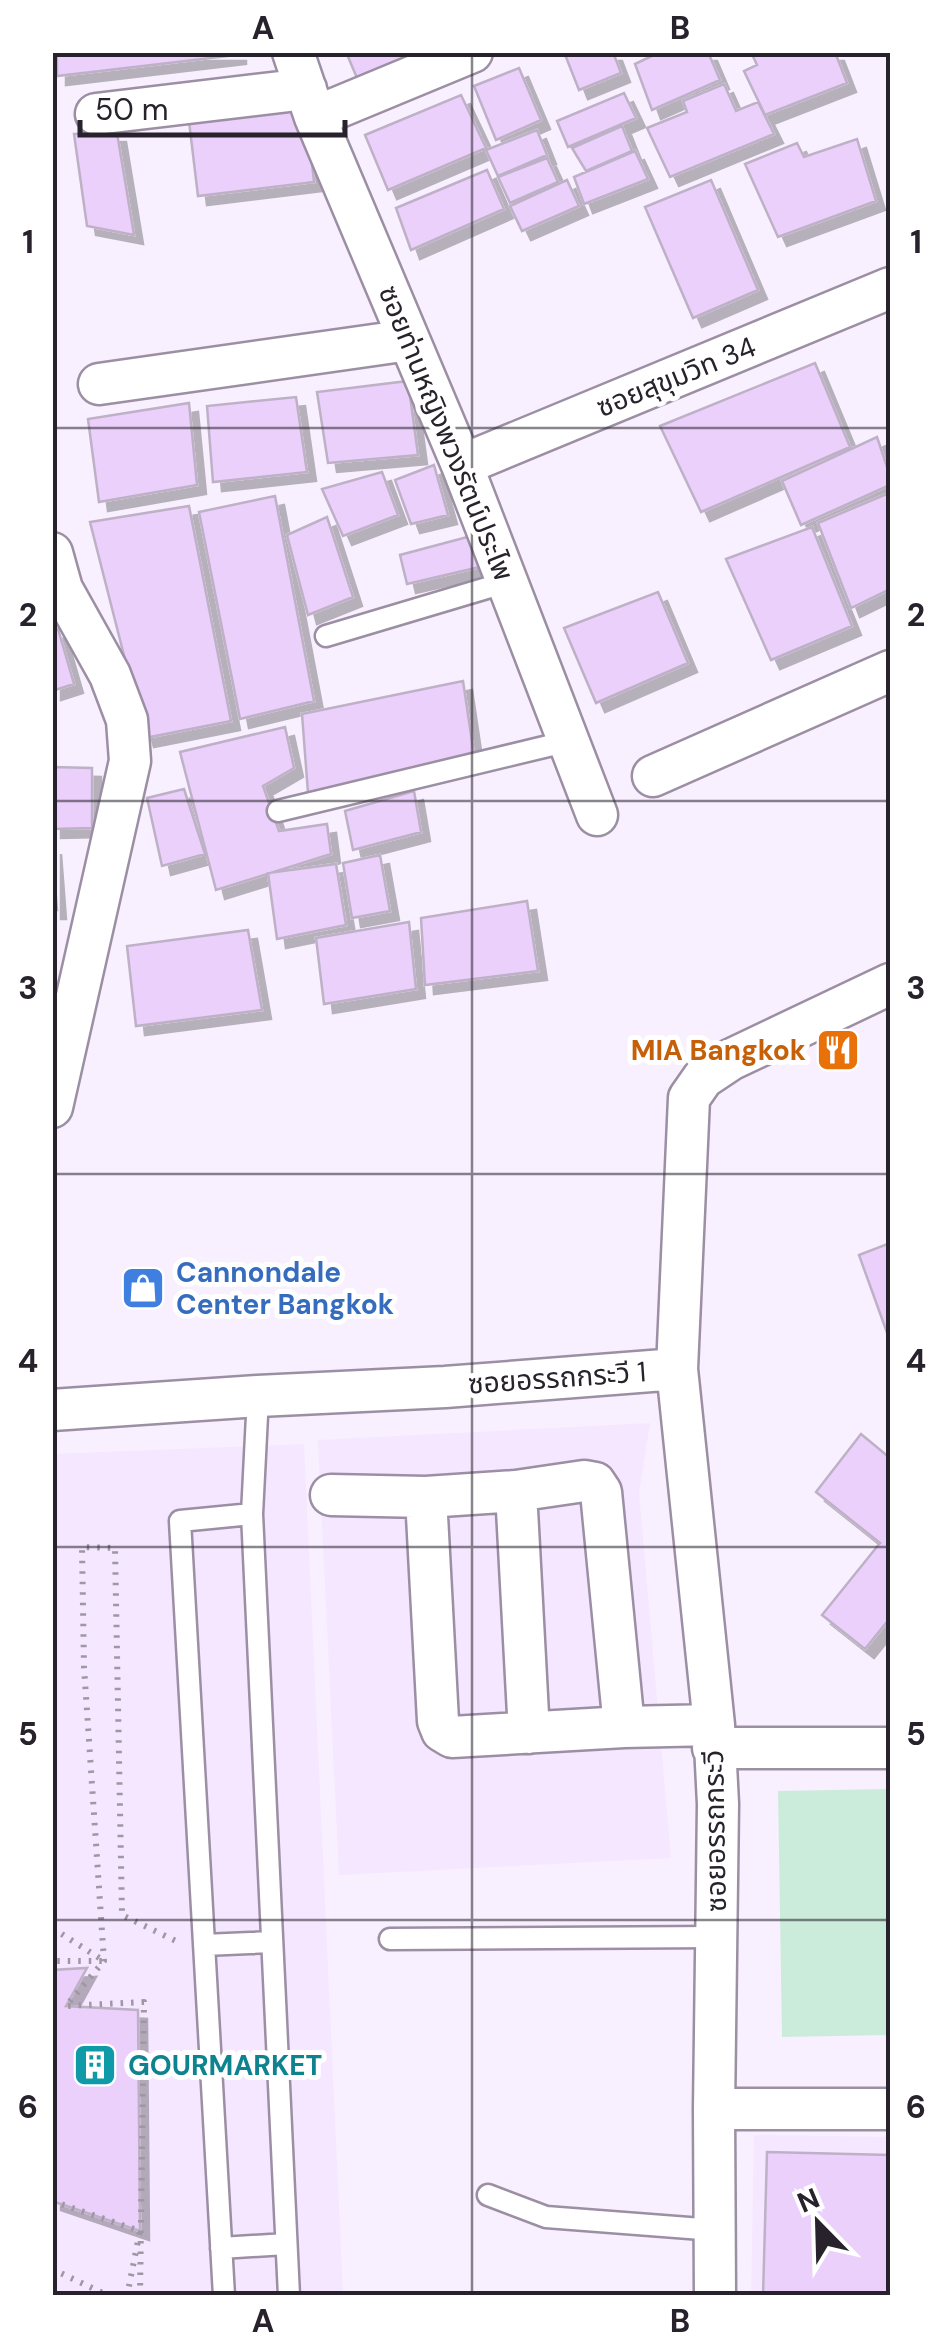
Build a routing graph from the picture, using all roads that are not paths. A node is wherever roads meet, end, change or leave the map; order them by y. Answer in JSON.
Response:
{"nodes":[{"id":1,"x":472,"y":52,"type":"edge"},
{"id":2,"x":305,"y":86,"type":"edge"},
{"id":3,"x":96,"y":114,"type":"dead end"},
{"id":4,"x":890,"y":288,"type":"edge"},
{"id":5,"x":409,"y":340,"type":"junction"},
{"id":6,"x":99,"y":384,"type":"dead end"},
{"id":7,"x":462,"y":465,"type":"junction"},
{"id":8,"x":52,"y":554,"type":"edge"},
{"id":9,"x":507,"y":582,"type":"junction"},
{"id":10,"x":326,"y":636,"type":"dead end"},
{"id":11,"x":890,"y":672,"type":"edge"},
{"id":12,"x":569,"y":741,"type":"junction"},
{"id":13,"x":654,"y":776,"type":"dead end"},
{"id":14,"x":278,"y":811,"type":"dead end"},
{"id":15,"x":597,"y":814,"type":"dead end"},
{"id":16,"x":890,"y":984,"type":"edge"},
{"id":17,"x":52,"y":1107,"type":"edge"},
{"id":18,"x":677,"y":1369,"type":"junction"},
{"id":19,"x":258,"y":1396,"type":"junction"},
{"id":20,"x":52,"y":1410,"type":"edge"},
{"id":21,"x":516,"y":1492,"type":"junction"},
{"id":22,"x":332,"y":1495,"type":"dead end"},
{"id":23,"x":426,"y":1497,"type":"junction"},
{"id":24,"x":252,"y":1514,"type":"junction"},
{"id":25,"x":624,"y":1727,"type":"junction"},
{"id":26,"x":529,"y":1733,"type":"junction"},
{"id":27,"x":713,"y":1737,"type":"junction"},
{"id":28,"x":890,"y":1748,"type":"edge"},
{"id":29,"x":717,"y":1937,"type":"junction"},
{"id":30,"x":390,"y":1939,"type":"dead end"},
{"id":31,"x":272,"y":1942,"type":"junction"},
{"id":32,"x":194,"y":1945,"type":"junction"},
{"id":33,"x":890,"y":2109,"type":"edge"},
{"id":34,"x":714,"y":2110,"type":"junction"},
{"id":35,"x":488,"y":2195,"type":"dead end"},
{"id":36,"x":714,"y":2230,"type":"junction"},
{"id":37,"x":286,"y":2244,"type":"junction"},
{"id":38,"x":221,"y":2248,"type":"junction"},
{"id":39,"x":224,"y":2296,"type":"edge"},
{"id":40,"x":289,"y":2296,"type":"edge"},
{"id":41,"x":715,"y":2296,"type":"edge"}],
"edges":[{"from":1,"to":2,"type":"street"},
{"from":2,"to":3,"type":"street"},
{"from":2,"to":5,"type":"street","name":"ซอยท่านหญิงพวงรัตน์ประไพ"},
{"from":4,"to":7,"type":"street","name":"ซอยสุขุมวิท 34"},
{"from":5,"to":6,"type":"street"},
{"from":5,"to":7,"type":"street","name":"ซอยท่านหญิงพวงรัตน์ประไพ"},
{"from":7,"to":9,"type":"street","name":"ซอยท่านหญิงพวงรัตน์ประไพ"},
{"from":8,"to":17,"type":"street"},
{"from":9,"to":10,"type":"lane"},
{"from":9,"to":12,"type":"street","name":"ซอยท่านหญิงพวงรัตน์ประไพ"},
{"from":11,"to":13,"type":"street"},
{"from":12,"to":14,"type":"lane"},
{"from":12,"to":15,"type":"street","name":"ซอยท่านหญิงพวงรัตน์ประไพ"},
{"from":16,"to":18,"type":"street","name":"ซอยอรรถกระวี 1"},
{"from":18,"to":19,"type":"street","name":"ซอยอรรถกระวี 1"},
{"from":18,"to":27,"type":"street","name":"ซอยอรรถกระวี"},
{"from":19,"to":20,"type":"street","name":"ซอยอรรถกระวี 1"},
{"from":19,"to":24,"type":"lane"},
{"from":21,"to":23,"type":"street"},
{"from":21,"to":25,"type":"street"},
{"from":21,"to":26,"type":"street"},
{"from":22,"to":23,"type":"street"},
{"from":23,"to":26,"type":"street"},
{"from":24,"to":31,"type":"lane"},
{"from":24,"to":32,"type":"lane"},
{"from":25,"to":26,"type":"street"},
{"from":25,"to":27,"type":"street"},
{"from":27,"to":28,"type":"street"},
{"from":27,"to":29,"type":"street","name":"ซอยอรรถกระวี"},
{"from":29,"to":30,"type":"lane"},
{"from":29,"to":34,"type":"street","name":"ซอยอรรถกระวี"},
{"from":31,"to":32,"type":"lane"},
{"from":31,"to":37,"type":"lane"},
{"from":32,"to":38,"type":"lane"},
{"from":33,"to":34,"type":"street"},
{"from":34,"to":36,"type":"street","name":"ซอยอรรถกระวี"},
{"from":35,"to":36,"type":"lane"},
{"from":36,"to":41,"type":"street","name":"ซอยอรรถกระวี"},
{"from":37,"to":38,"type":"lane"},
{"from":37,"to":40,"type":"lane"},
{"from":38,"to":39,"type":"lane"}]}
